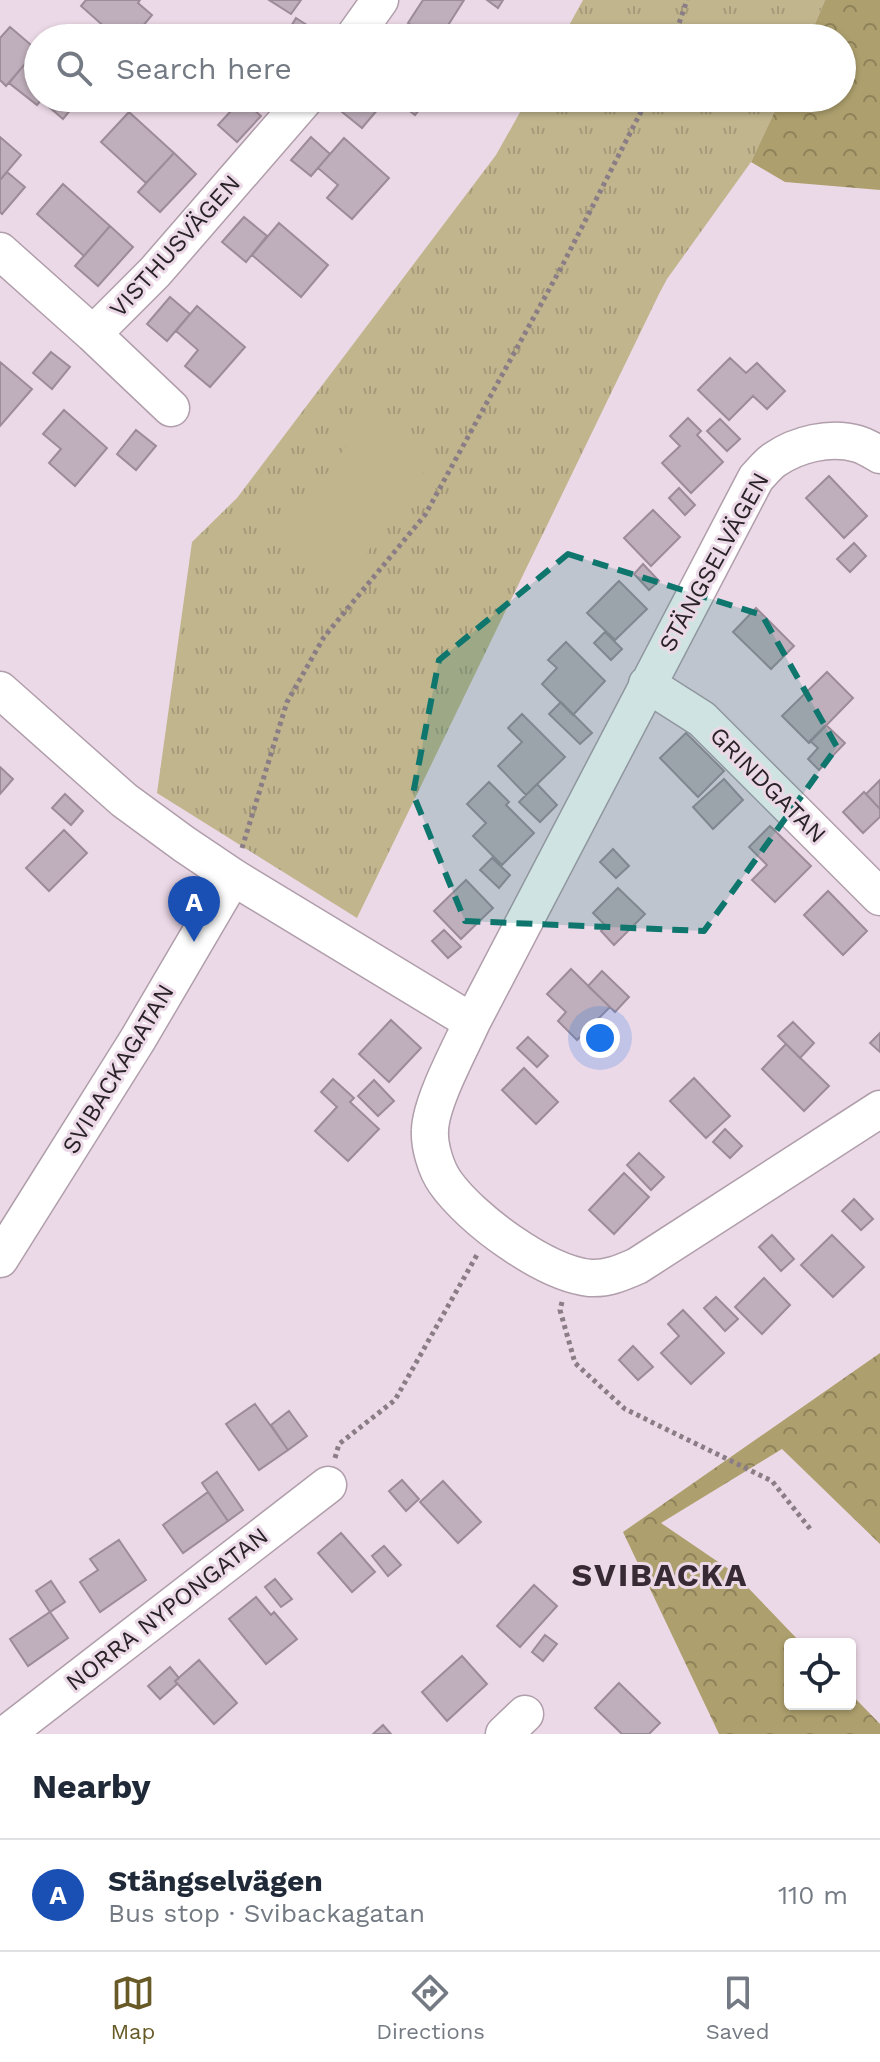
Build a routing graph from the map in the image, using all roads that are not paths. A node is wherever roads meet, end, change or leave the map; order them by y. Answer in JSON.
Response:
{"nodes":[{"id":1,"x":380,"y":0,"type":"edge"},
{"id":2,"x":363,"y":24,"type":"edge"},
{"id":3,"x":294,"y":112,"type":"edge"},
{"id":4,"x":0,"y":251,"type":"edge"},
{"id":5,"x":93,"y":334,"type":"junction"},
{"id":6,"x":171,"y":408,"type":"dead end"},
{"id":7,"x":880,"y":455,"type":"edge"},
{"id":8,"x":647,"y":684,"type":"junction"},
{"id":9,"x":0,"y":690,"type":"edge"},
{"id":10,"x":233,"y":877,"type":"junction"},
{"id":11,"x":880,"y":897,"type":"edge"},
{"id":12,"x":472,"y":1022,"type":"junction"},
{"id":13,"x":880,"y":1109,"type":"edge"},
{"id":14,"x":0,"y":1259,"type":"edge"},
{"id":15,"x":328,"y":1485,"type":"road end"},
{"id":16,"x":2,"y":1733,"type":"edge"}],
"edges":[{"from":1,"to":2,"type":"street"},
{"from":3,"to":5,"type":"street","name":"VISTHUSVÄGEN"},
{"from":4,"to":5,"type":"street","name":"VISTHUSVÄGEN"},
{"from":5,"to":6,"type":"street"},
{"from":7,"to":8,"type":"street","name":"STÄNGSELVÄGEN"},
{"from":8,"to":11,"type":"street","name":"GRINDGATAN"},
{"from":8,"to":12,"type":"street","name":"STÄNGSELVÄGEN"},
{"from":9,"to":10,"type":"street"},
{"from":10,"to":12,"type":"street"},
{"from":10,"to":14,"type":"street","name":"SVIBACKAGATAN"},
{"from":12,"to":13,"type":"street","name":"STÄNGSELVÄGEN"},
{"from":15,"to":16,"type":"street","name":"NORRA NYPONGATAN"}]}
